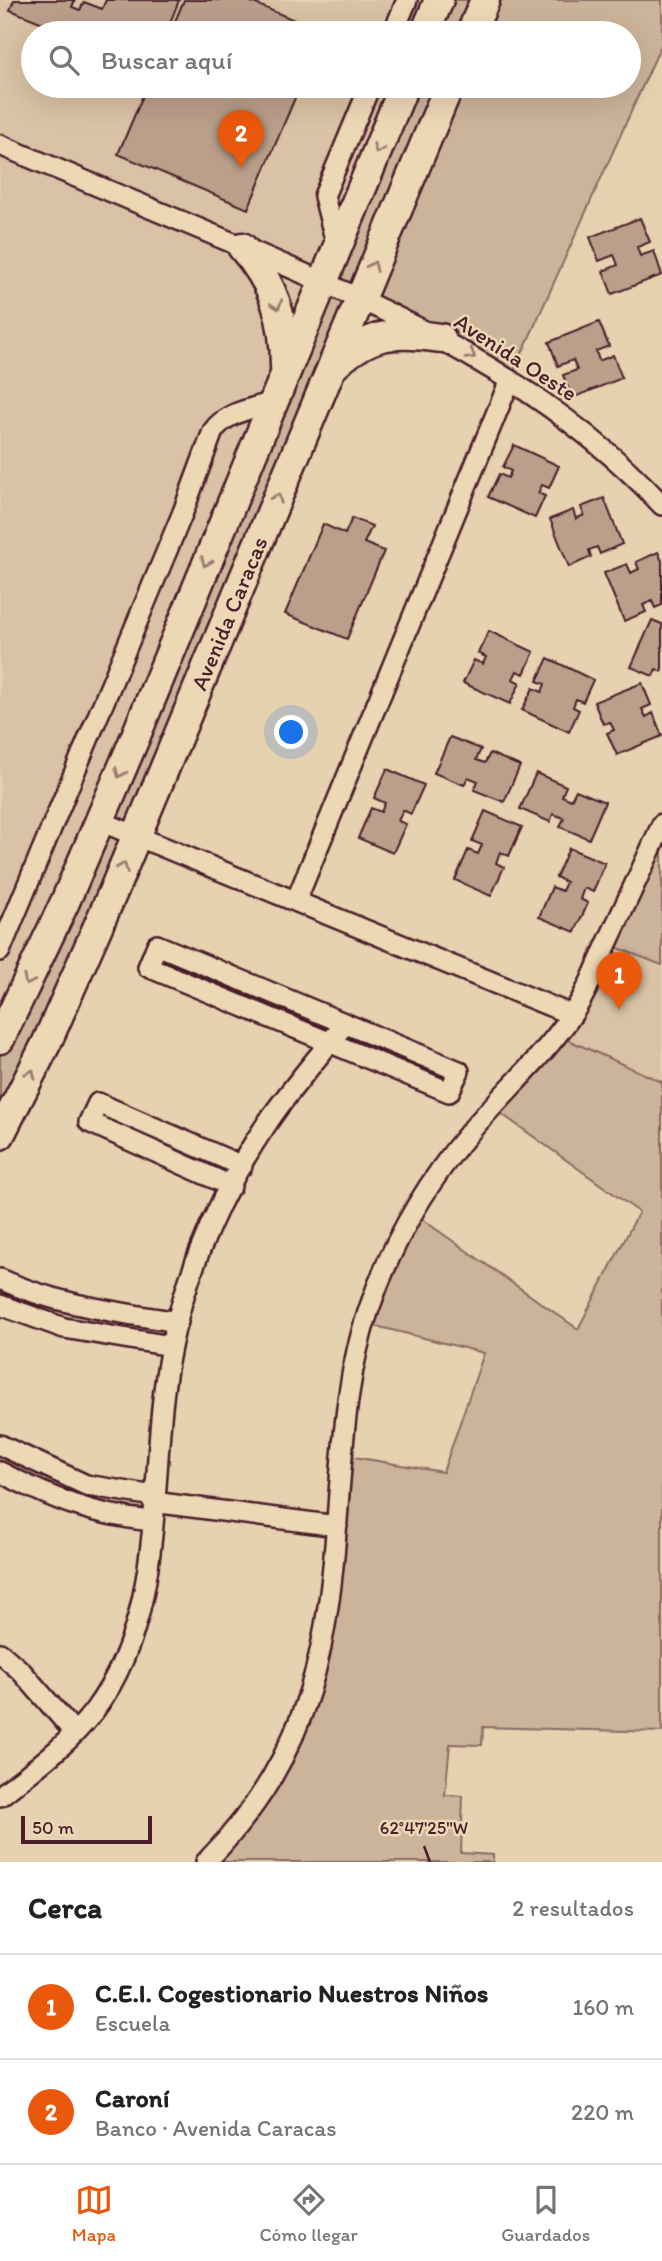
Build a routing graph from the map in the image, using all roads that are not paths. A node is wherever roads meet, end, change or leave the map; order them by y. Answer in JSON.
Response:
{"nodes":[{"id":1,"x":407,"y":0,"type":"edge"},
{"id":2,"x":439,"y":0,"type":"edge"},
{"id":3,"x":485,"y":0,"type":"edge"},
{"id":4,"x":398,"y":21,"type":"edge"},
{"id":5,"x":430,"y":21,"type":"edge"},
{"id":6,"x":476,"y":21,"type":"edge"},
{"id":7,"x":365,"y":98,"type":"edge"},
{"id":8,"x":399,"y":98,"type":"edge"},
{"id":9,"x":444,"y":98,"type":"edge"},
{"id":10,"x":0,"y":145,"type":"edge"},
{"id":11,"x":242,"y":247,"type":"junction"},
{"id":12,"x":337,"y":247,"type":"junction"},
{"id":13,"x":323,"y":281,"type":"junction"},
{"id":14,"x":360,"y":298,"type":"junction"},
{"id":15,"x":441,"y":338,"type":"junction"},
{"id":16,"x":331,"y":369,"type":"junction"},
{"id":17,"x":285,"y":376,"type":"junction"},
{"id":18,"x":510,"y":380,"type":"junction"},
{"id":19,"x":273,"y":402,"type":"junction"},
{"id":20,"x":662,"y":505,"type":"edge"},
{"id":21,"x":100,"y":821,"type":"junction"},
{"id":22,"x":662,"y":824,"type":"edge"},
{"id":23,"x":136,"y":835,"type":"junction"},
{"id":24,"x":296,"y":901,"type":"junction"},
{"id":25,"x":0,"y":951,"type":"edge"},
{"id":26,"x":572,"y":1015,"type":"junction"},
{"id":27,"x":345,"y":1024,"type":"junction"},
{"id":28,"x":0,"y":1039,"type":"edge"},
{"id":29,"x":330,"y":1042,"type":"junction"},
{"id":30,"x":0,"y":1135,"type":"edge"},
{"id":31,"x":242,"y":1166,"type":"junction"},
{"id":32,"x":231,"y":1186,"type":"junction"},
{"id":33,"x":0,"y":1279,"type":"edge"},
{"id":34,"x":0,"y":1306,"type":"edge"},
{"id":35,"x":177,"y":1322,"type":"junction"},
{"id":36,"x":171,"y":1346,"type":"junction"},
{"id":37,"x":0,"y":1445,"type":"edge"},
{"id":38,"x":0,"y":1472,"type":"edge"},
{"id":39,"x":153,"y":1506,"type":"junction"},
{"id":40,"x":337,"y":1526,"type":"junction"},
{"id":41,"x":0,"y":1653,"type":"edge"},
{"id":42,"x":75,"y":1733,"type":"junction"},
{"id":43,"x":0,"y":1796,"type":"edge"},
{"id":44,"x":206,"y":1862,"type":"edge"}],
"edges":[{"from":1,"to":4,"type":"street"},
{"from":2,"to":5,"type":"street"},
{"from":3,"to":6,"type":"street"},
{"from":7,"to":12,"type":"street"},
{"from":8,"to":12,"type":"street","name":"Avenida Caracas","one_way":true},
{"from":14,"to":9,"type":"street","name":"Avenida Caracas","one_way":true},
{"from":10,"to":11,"type":"street","name":"Avenida Oeste"},
{"from":11,"to":13,"type":"street","name":"Avenida Oeste"},
{"from":11,"to":17,"type":"street","one_way":true},
{"from":12,"to":13,"type":"street","name":"Avenida Caracas"},
{"from":13,"to":14,"type":"street","name":"Avenida Oeste"},
{"from":13,"to":17,"type":"street","name":"Avenida Caracas"},
{"from":14,"to":15,"type":"street","name":"Avenida Oeste"},
{"from":14,"to":16,"type":"street","name":"Avenida Caracas"},
{"from":15,"to":16,"type":"street"},
{"from":15,"to":18,"type":"street","name":"Avenida Oeste","one_way":true},
{"from":23,"to":16,"type":"street","name":"Avenida Caracas","one_way":true},
{"from":17,"to":19,"type":"street","name":"Avenida Caracas"},
{"from":18,"to":20,"type":"street","name":"Avenida Oeste"},
{"from":18,"to":24,"type":"street"},
{"from":19,"to":21,"type":"street","name":"Avenida Caracas","one_way":true},
{"from":19,"to":25,"type":"street"},
{"from":21,"to":23,"type":"street"},
{"from":21,"to":28,"type":"street","name":"Avenida Caracas","one_way":true},
{"from":22,"to":26,"type":"street"},
{"from":23,"to":24,"type":"street"},
{"from":30,"to":23,"type":"street","name":"Avenida Caracas","one_way":true},
{"from":24,"to":26,"type":"street"},
{"from":26,"to":40,"type":"street"},
{"from":27,"to":29,"type":"street"},
{"from":27,"to":29,"type":"street"},
{"from":27,"to":29,"type":"street"},
{"from":29,"to":31,"type":"street"},
{"from":31,"to":32,"type":"street"},
{"from":31,"to":32,"type":"street"},
{"from":32,"to":35,"type":"street"},
{"from":33,"to":35,"type":"street"},
{"from":34,"to":36,"type":"street"},
{"from":35,"to":36,"type":"street"},
{"from":36,"to":39,"type":"street"},
{"from":37,"to":39,"type":"street"},
{"from":38,"to":39,"type":"street"},
{"from":39,"to":40,"type":"street"},
{"from":39,"to":42,"type":"street"},
{"from":40,"to":44,"type":"street"},
{"from":41,"to":42,"type":"street"},
{"from":42,"to":43,"type":"street"}]}
